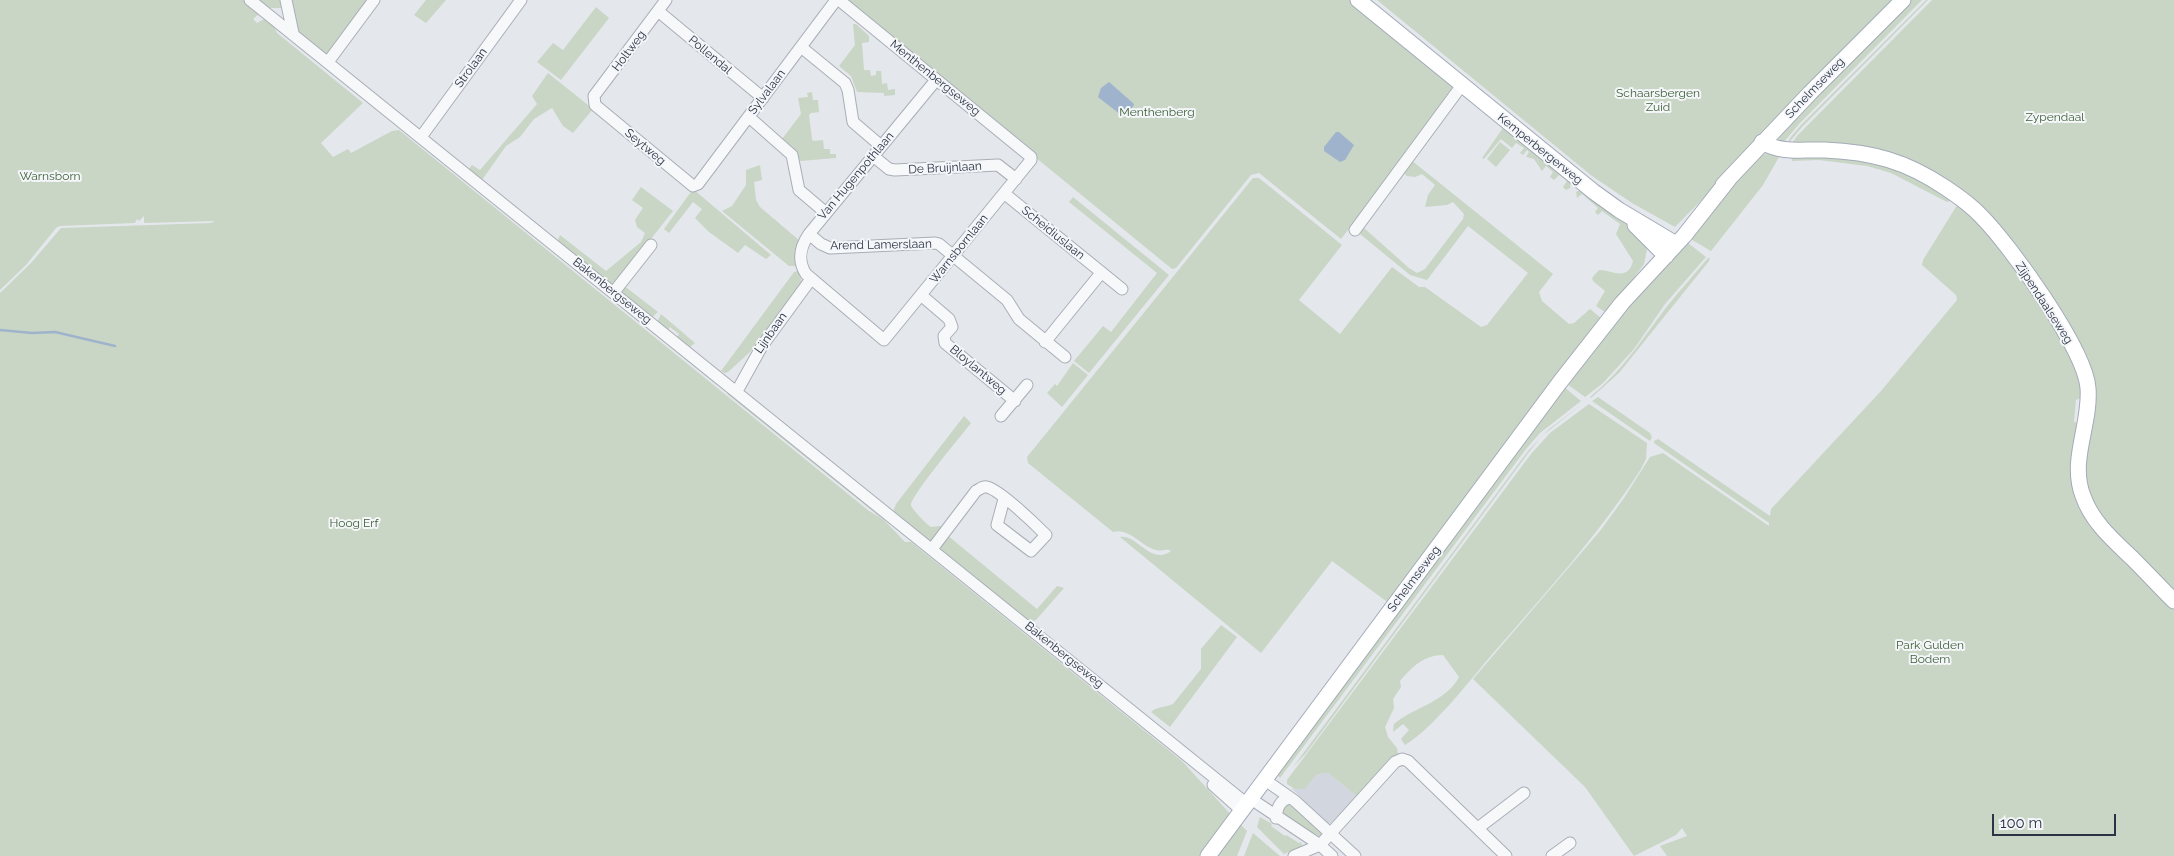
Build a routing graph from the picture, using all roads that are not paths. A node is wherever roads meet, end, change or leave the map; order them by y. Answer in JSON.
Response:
{"nodes":[{"id":1,"x":250,"y":0,"type":"edge"},
{"id":2,"x":374,"y":0,"type":"edge"},
{"id":3,"x":521,"y":0,"type":"edge"},
{"id":4,"x":666,"y":0,"type":"edge"},
{"id":5,"x":837,"y":0,"type":"edge"},
{"id":6,"x":1358,"y":0,"type":"edge"},
{"id":7,"x":1902,"y":0,"type":"edge"},
{"id":8,"x":287,"y":3,"type":"edge"},
{"id":9,"x":658,"y":11,"type":"junction"},
{"id":10,"x":267,"y":14,"type":"junction"},
{"id":11,"x":293,"y":33,"type":"junction"},
{"id":12,"x":801,"y":47,"type":"junction"},
{"id":13,"x":328,"y":62,"type":"junction"},
{"id":14,"x":936,"y":80,"type":"junction"},
{"id":15,"x":1462,"y":85,"type":"junction"},
{"id":16,"x":763,"y":98,"type":"junction"},
{"id":17,"x":594,"y":102,"type":"joint"},
{"id":18,"x":748,"y":117,"type":"junction"},
{"id":19,"x":421,"y":137,"type":"junction"},
{"id":20,"x":1762,"y":142,"type":"junction"},
{"id":21,"x":881,"y":146,"type":"junction"},
{"id":22,"x":873,"y":156,"type":"junction"},
{"id":23,"x":1031,"y":157,"type":"joint"},
{"id":24,"x":1016,"y":179,"type":"junction"},
{"id":25,"x":698,"y":184,"type":"joint"},
{"id":26,"x":1004,"y":194,"type":"junction"},
{"id":27,"x":1619,"y":210,"type":"junction"},
{"id":28,"x":826,"y":213,"type":"junction"},
{"id":29,"x":1356,"y":230,"type":"dead end"},
{"id":30,"x":809,"y":234,"type":"junction"},
{"id":31,"x":1673,"y":241,"type":"junction"},
{"id":32,"x":651,"y":244,"type":"dead end"},
{"id":33,"x":1662,"y":253,"type":"junction"},
{"id":34,"x":954,"y":256,"type":"junction"},
{"id":35,"x":1101,"y":273,"type":"junction"},
{"id":36,"x":811,"y":279,"type":"junction"},
{"id":37,"x":1122,"y":290,"type":"dead end"},
{"id":38,"x":614,"y":292,"type":"junction"},
{"id":39,"x":921,"y":296,"type":"junction"},
{"id":40,"x":1045,"y":342,"type":"junction"},
{"id":41,"x":1065,"y":357,"type":"dead end"},
{"id":42,"x":1027,"y":385,"type":"dead end"},
{"id":43,"x":737,"y":391,"type":"junction"},
{"id":44,"x":1015,"y":400,"type":"junction"},
{"id":45,"x":1001,"y":416,"type":"dead end"},
{"id":46,"x":1004,"y":499,"type":"junction"},
{"id":47,"x":932,"y":549,"type":"junction"},
{"id":48,"x":2174,"y":601,"type":"edge"},
{"id":49,"x":1265,"y":780,"type":"junction"},
{"id":50,"x":1524,"y":793,"type":"dead end"},
{"id":51,"x":1290,"y":798,"type":"junction"},
{"id":52,"x":1247,"y":805,"type":"junction"},
{"id":53,"x":1276,"y":818,"type":"junction"},
{"id":54,"x":1478,"y":828,"type":"junction"},
{"id":55,"x":1331,"y":832,"type":"junction"},
{"id":56,"x":1570,"y":843,"type":"dead end"},
{"id":57,"x":1320,"y":845,"type":"junction"},
{"id":58,"x":1208,"y":856,"type":"edge"},
{"id":59,"x":1294,"y":856,"type":"edge"},
{"id":60,"x":1332,"y":856,"type":"edge"},
{"id":61,"x":1355,"y":856,"type":"edge"},
{"id":62,"x":1506,"y":856,"type":"edge"},
{"id":63,"x":1552,"y":856,"type":"edge"}],
"edges":[{"from":1,"to":10,"type":"street","name":"Bakenbergseweg"},
{"from":2,"to":13,"type":"street"},
{"from":3,"to":19,"type":"street","name":"Strolaan"},
{"from":4,"to":9,"type":"street","name":"Holtweg"},
{"from":5,"to":12,"type":"street","name":"Sylvalaan"},
{"from":5,"to":14,"type":"street","name":"Menthenbergseweg"},
{"from":6,"to":15,"type":"main road","name":"Kemperbergerweg"},
{"from":7,"to":20,"type":"main road","name":"Schelmseweg"},
{"from":8,"to":10,"type":"street"},
{"from":8,"to":11,"type":"street"},
{"from":9,"to":16,"type":"street","name":"Pollendal"},
{"from":9,"to":17,"type":"street","name":"Holtweg"},
{"from":10,"to":11,"type":"street","name":"Bakenbergseweg"},
{"from":11,"to":13,"type":"street","name":"Bakenbergseweg"},
{"from":12,"to":16,"type":"street","name":"Sylvalaan"},
{"from":12,"to":21,"type":"street"},
{"from":13,"to":19,"type":"street","name":"Bakenbergseweg"},
{"from":14,"to":21,"type":"street","name":"Van Hugenpothlaan"},
{"from":14,"to":23,"type":"street","name":"Menthenbergseweg"},
{"from":15,"to":27,"type":"main road","name":"Kemperbergerweg"},
{"from":15,"to":29,"type":"street"},
{"from":16,"to":18,"type":"street","name":"Sylvalaan"},
{"from":17,"to":25,"type":"street","name":"Seytweg"},
{"from":18,"to":25,"type":"street","name":"Sylvalaan"},
{"from":18,"to":28,"type":"street"},
{"from":19,"to":38,"type":"street","name":"Bakenbergseweg"},
{"from":20,"to":31,"type":"main road","name":"Schelmseweg"},
{"from":20,"to":48,"type":"main road","name":"Zijpendaalseweg"},
{"from":21,"to":22,"type":"street","name":"Van Hugenpothlaan"},
{"from":22,"to":24,"type":"street","name":"De Bruijnlaan"},
{"from":22,"to":28,"type":"street","name":"Van Hugenpothlaan"},
{"from":23,"to":24,"type":"street","name":"Warnsbornlaan"},
{"from":24,"to":26,"type":"street","name":"Warnsbornlaan"},
{"from":26,"to":34,"type":"street","name":"Warnsbornlaan"},
{"from":26,"to":35,"type":"street","name":"Scheidiuslaan"},
{"from":27,"to":31,"type":"main road","name":"Kemperbergerweg"},
{"from":27,"to":33,"type":"main road","name":"Kemperbergerweg"},
{"from":28,"to":30,"type":"street","name":"Van Hugenpothlaan"},
{"from":30,"to":34,"type":"street","name":"Arend Lamerslaan"},
{"from":30,"to":36,"type":"street","name":"Van Hugenpothlaan"},
{"from":31,"to":33,"type":"main road","name":"Schelmseweg"},
{"from":32,"to":38,"type":"street"},
{"from":33,"to":49,"type":"main road","name":"Schelmseweg"},
{"from":34,"to":39,"type":"street","name":"Warnsbornlaan"},
{"from":34,"to":40,"type":"street"},
{"from":35,"to":37,"type":"street","name":"Scheidiuslaan"},
{"from":35,"to":40,"type":"street"},
{"from":36,"to":39,"type":"street","name":"Warnsbornlaan"},
{"from":36,"to":43,"type":"street","name":"Lijnbaan"},
{"from":38,"to":43,"type":"street","name":"Bakenbergseweg"},
{"from":39,"to":44,"type":"street","name":"Bloylantweg"},
{"from":40,"to":41,"type":"street"},
{"from":42,"to":44,"type":"street","name":"Bloylantweg"},
{"from":43,"to":47,"type":"street","name":"Bakenbergseweg"},
{"from":44,"to":45,"type":"street","name":"Bloylantweg"},
{"from":46,"to":46,"type":"street"},
{"from":46,"to":47,"type":"street"},
{"from":47,"to":52,"type":"street","name":"Bakenbergseweg"},
{"from":49,"to":51,"type":"street"},
{"from":49,"to":52,"type":"main road","name":"Schelmseweg"},
{"from":50,"to":54,"type":"street"},
{"from":51,"to":53,"type":"street"},
{"from":51,"to":55,"type":"street"},
{"from":52,"to":53,"type":"street","name":"Bakenbergseweg"},
{"from":52,"to":58,"type":"main road","name":"Schelmseweg"},
{"from":53,"to":57,"type":"street","name":"Bakenbergseweg"},
{"from":54,"to":55,"type":"street"},
{"from":54,"to":62,"type":"street"},
{"from":55,"to":57,"type":"street"},
{"from":55,"to":61,"type":"street"},
{"from":56,"to":63,"type":"street"},
{"from":57,"to":59,"type":"street"},
{"from":57,"to":60,"type":"street","name":"Bakenbergseweg"}]}
